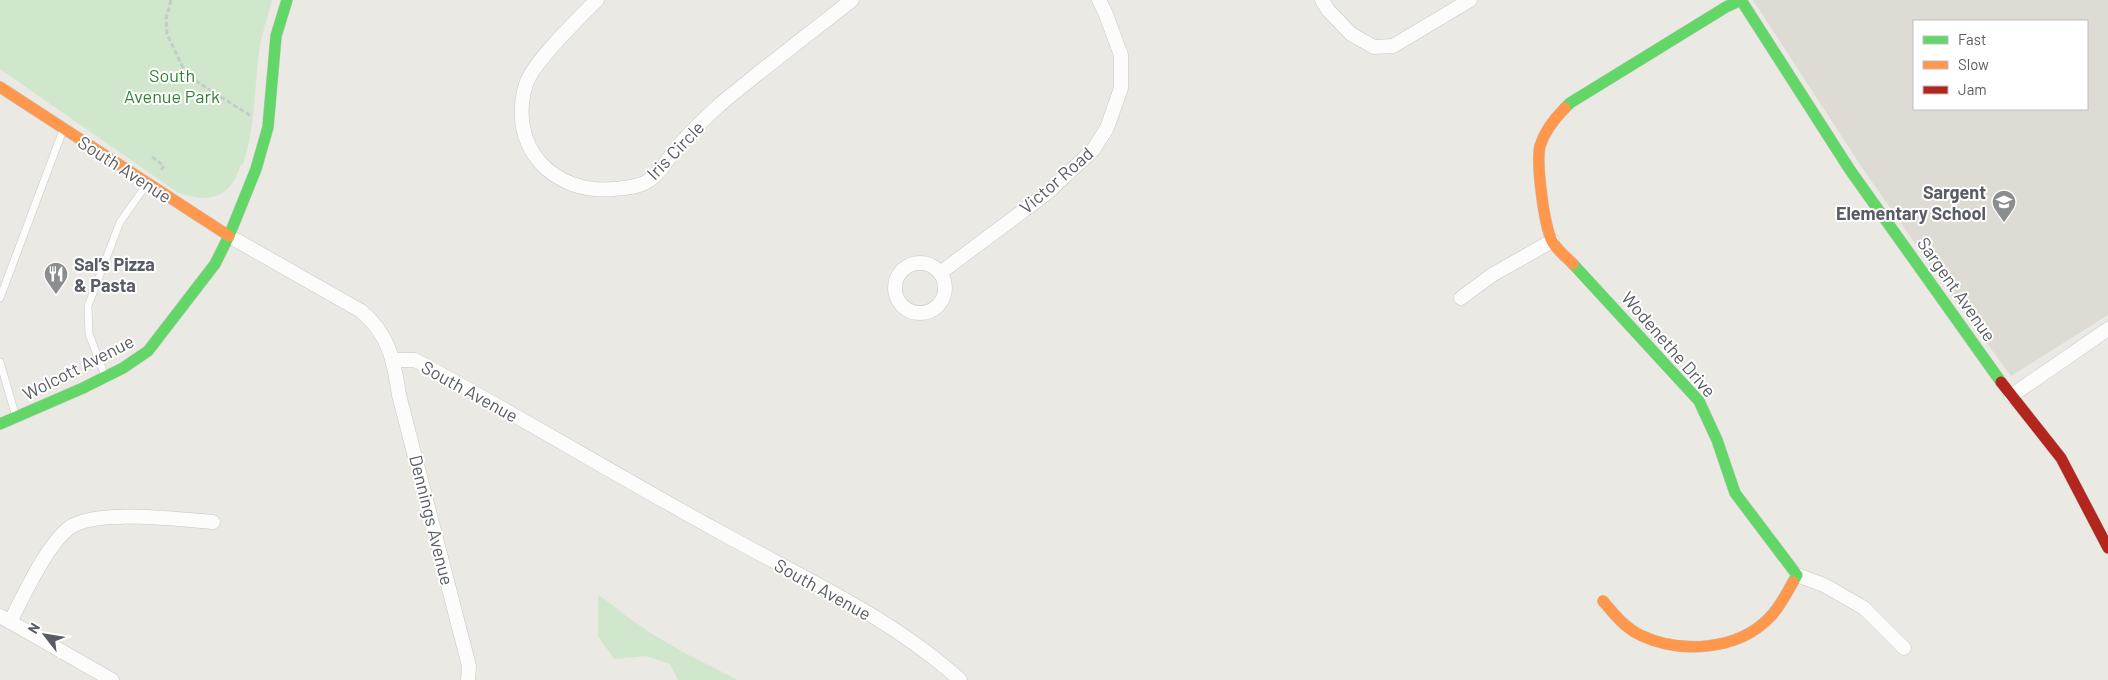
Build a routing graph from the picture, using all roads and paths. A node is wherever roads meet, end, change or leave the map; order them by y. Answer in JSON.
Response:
{"nodes":[{"id":1,"x":171,"y":0,"type":"edge"},
{"id":2,"x":287,"y":0,"type":"edge"},
{"id":3,"x":597,"y":0,"type":"edge"},
{"id":4,"x":852,"y":0,"type":"edge"},
{"id":5,"x":1099,"y":0,"type":"edge"},
{"id":6,"x":1322,"y":0,"type":"edge"},
{"id":7,"x":1470,"y":0,"type":"edge"},
{"id":8,"x":1742,"y":0,"type":"edge"},
{"id":9,"x":0,"y":87,"type":"edge"},
{"id":10,"x":256,"y":119,"type":"dead end"},
{"id":11,"x":63,"y":129,"type":"junction"},
{"id":12,"x":152,"y":157,"type":"dead end"},
{"id":13,"x":151,"y":182,"type":"junction"},
{"id":14,"x":229,"y":236,"type":"junction"},
{"id":15,"x":1552,"y":241,"type":"junction"},
{"id":16,"x":940,"y":273,"type":"dead end"},
{"id":17,"x":0,"y":298,"type":"edge"},
{"id":18,"x":1461,"y":298,"type":"dead end"},
{"id":19,"x":2108,"y":329,"type":"edge"},
{"id":20,"x":394,"y":360,"type":"junction"},
{"id":21,"x":0,"y":362,"type":"edge"},
{"id":22,"x":105,"y":376,"type":"junction"},
{"id":23,"x":2011,"y":396,"type":"junction"},
{"id":24,"x":16,"y":417,"type":"junction"},
{"id":25,"x":0,"y":424,"type":"edge"},
{"id":26,"x":213,"y":522,"type":"dead end"},
{"id":27,"x":2108,"y":548,"type":"edge"},
{"id":28,"x":1797,"y":575,"type":"junction"},
{"id":29,"x":1602,"y":601,"type":"dead end"},
{"id":30,"x":5,"y":619,"type":"edge"},
{"id":31,"x":1904,"y":648,"type":"dead end"},
{"id":32,"x":112,"y":680,"type":"edge"},
{"id":33,"x":468,"y":680,"type":"edge"},
{"id":34,"x":960,"y":680,"type":"edge"}],
"edges":[{"from":1,"to":10,"type":"path"},
{"from":2,"to":14,"type":"street","name":"Wolcott Avenue"},
{"from":3,"to":4,"type":"street","name":"Iris Circle"},
{"from":5,"to":16,"type":"street","name":"Victor Road"},
{"from":6,"to":7,"type":"street"},
{"from":8,"to":15,"type":"street","name":"Wodenethe Drive"},
{"from":8,"to":23,"type":"street","name":"Sargent Avenue"},
{"from":9,"to":11,"type":"street","name":"South Avenue"},
{"from":11,"to":13,"type":"street","name":"South Avenue"},
{"from":11,"to":17,"type":"lane"},
{"from":12,"to":13,"type":"path"},
{"from":13,"to":14,"type":"street","name":"South Avenue"},
{"from":13,"to":22,"type":"lane"},
{"from":14,"to":20,"type":"street","name":"South Avenue"},
{"from":14,"to":22,"type":"street","name":"Wolcott Avenue"},
{"from":15,"to":18,"type":"street"},
{"from":15,"to":28,"type":"street","name":"Wodenethe Drive"},
{"from":19,"to":23,"type":"street"},
{"from":20,"to":33,"type":"street","name":"Dennings Avenue"},
{"from":20,"to":34,"type":"street","name":"South Avenue"},
{"from":21,"to":24,"type":"lane"},
{"from":22,"to":24,"type":"street","name":"Wolcott Avenue"},
{"from":23,"to":27,"type":"street","name":"Sargent Avenue"},
{"from":24,"to":25,"type":"street","name":"Wolcott Avenue"},
{"from":26,"to":30,"type":"street"},
{"from":28,"to":29,"type":"street"},
{"from":28,"to":31,"type":"street"},
{"from":30,"to":32,"type":"street"}]}
